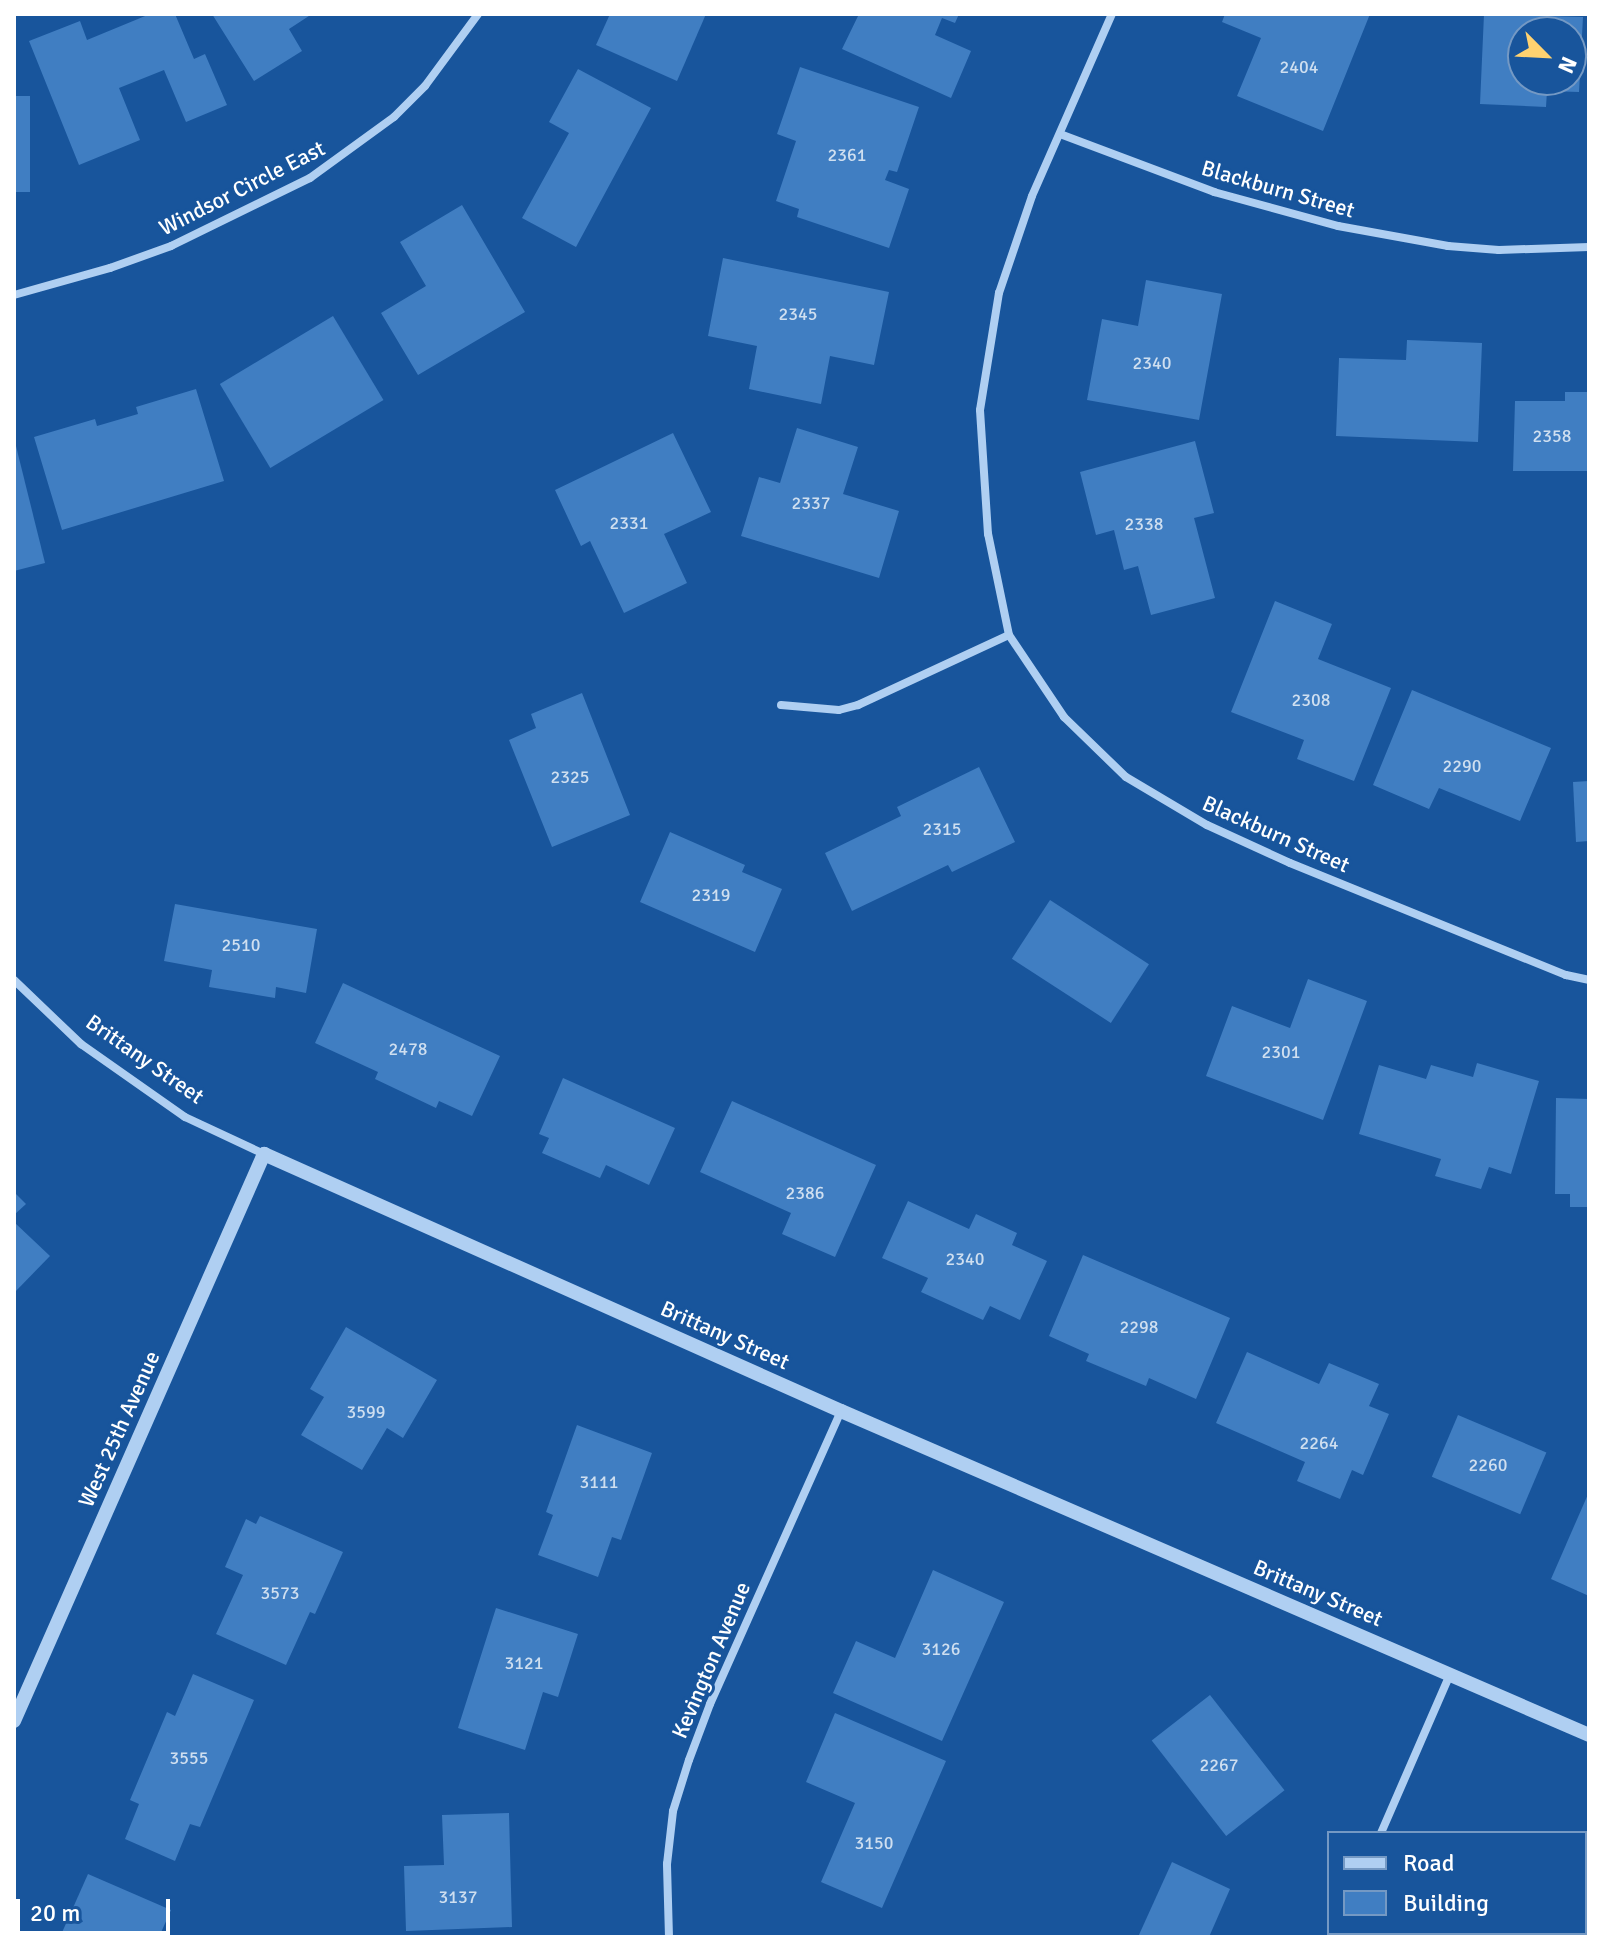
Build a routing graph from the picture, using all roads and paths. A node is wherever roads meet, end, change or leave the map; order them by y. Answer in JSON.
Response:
{"nodes":[{"id":1,"x":478,"y":14,"type":"edge"},
{"id":2,"x":1112,"y":14,"type":"edge"},
{"id":3,"x":1060,"y":134,"type":"junction"},
{"id":4,"x":1589,"y":247,"type":"edge"},
{"id":5,"x":14,"y":295,"type":"edge"},
{"id":6,"x":1009,"y":635,"type":"junction"},
{"id":7,"x":781,"y":705,"type":"dead end"},
{"id":8,"x":14,"y":980,"type":"edge"},
{"id":9,"x":1589,"y":980,"type":"edge"},
{"id":10,"x":264,"y":1154,"type":"junction"},
{"id":11,"x":841,"y":1411,"type":"junction"},
{"id":12,"x":1450,"y":1674,"type":"junction"},
{"id":13,"x":14,"y":1721,"type":"edge"},
{"id":14,"x":1589,"y":1735,"type":"edge"},
{"id":15,"x":1382,"y":1831,"type":"edge"},
{"id":16,"x":669,"y":1937,"type":"edge"}],
"edges":[{"from":1,"to":5,"type":"street","name":"Windsor Circle East"},
{"from":2,"to":3,"type":"street","name":"Blackburn Street"},
{"from":3,"to":4,"type":"street","name":"Blackburn Street"},
{"from":3,"to":6,"type":"street","name":"Blackburn Street"},
{"from":6,"to":7,"type":"street"},
{"from":6,"to":9,"type":"street","name":"Blackburn Street"},
{"from":8,"to":10,"type":"street","name":"Brittany Street"},
{"from":10,"to":11,"type":"street","name":"Brittany Street"},
{"from":10,"to":13,"type":"street","name":"West 25th Avenue"},
{"from":11,"to":12,"type":"street","name":"Brittany Street"},
{"from":11,"to":16,"type":"street","name":"Kevington Avenue"},
{"from":12,"to":14,"type":"street","name":"Brittany Street"},
{"from":12,"to":15,"type":"street"}]}
